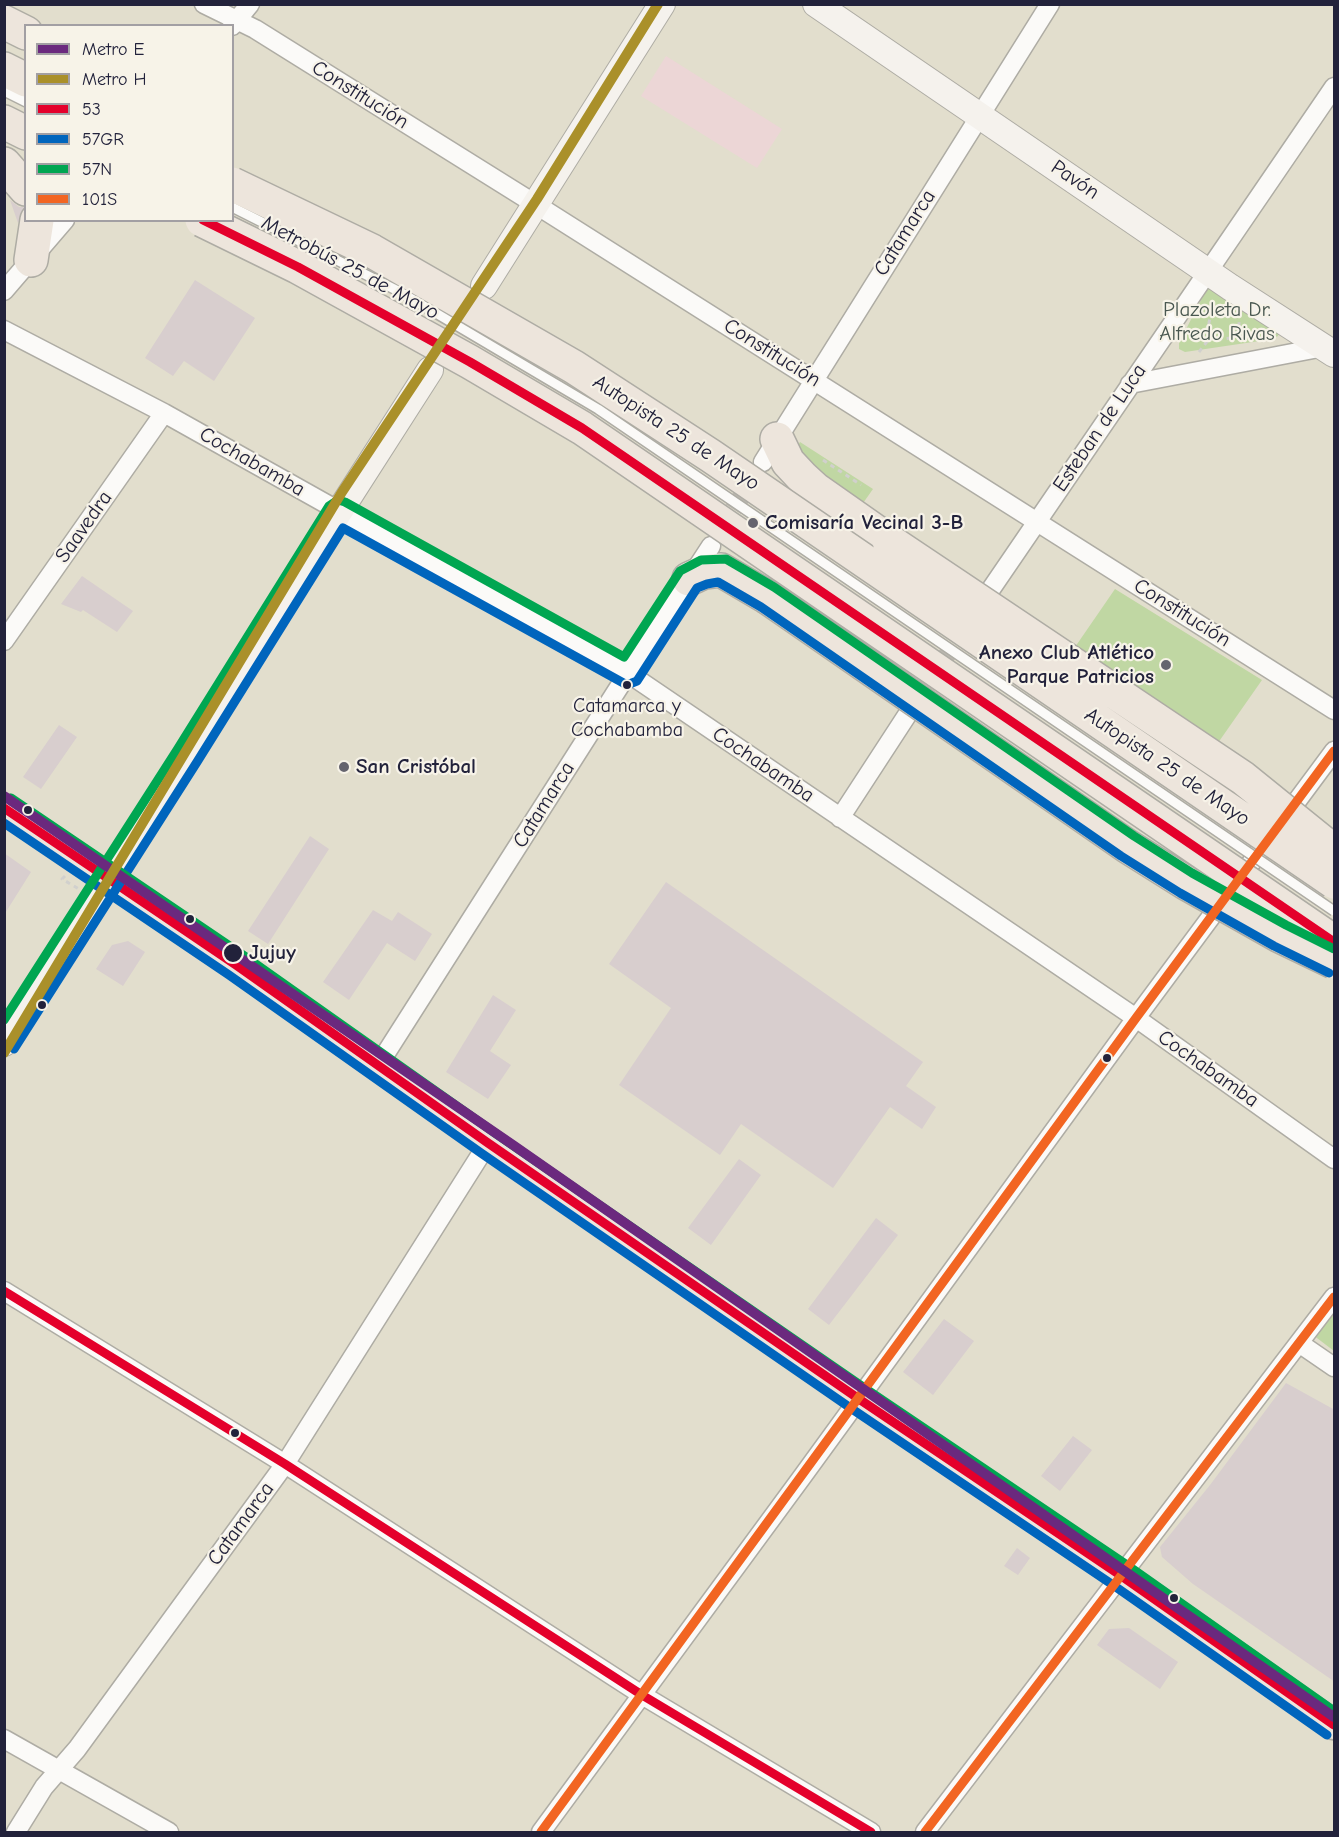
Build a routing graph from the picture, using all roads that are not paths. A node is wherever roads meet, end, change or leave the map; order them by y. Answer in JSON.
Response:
{"nodes":[{"id":1,"x":204,"y":4,"type":"edge"},
{"id":2,"x":250,"y":4,"type":"edge"},
{"id":3,"x":662,"y":4,"type":"edge"},
{"id":4,"x":816,"y":4,"type":"edge"},
{"id":5,"x":1050,"y":4,"type":"edge"},
{"id":6,"x":4,"y":22,"type":"edge"},
{"id":7,"x":234,"y":23,"type":"edge"},
{"id":8,"x":24,"y":32,"type":"edge"},
{"id":9,"x":4,"y":69,"type":"edge"},
{"id":10,"x":24,"y":79,"type":"edge"},
{"id":11,"x":1335,"y":87,"type":"edge"},
{"id":12,"x":4,"y":92,"type":"edge"},
{"id":13,"x":24,"y":101,"type":"edge"},
{"id":14,"x":979,"y":115,"type":"junction"},
{"id":15,"x":4,"y":122,"type":"edge"},
{"id":16,"x":24,"y":132,"type":"edge"},
{"id":17,"x":4,"y":164,"type":"edge"},
{"id":18,"x":234,"y":185,"type":"edge"},
{"id":19,"x":24,"y":187,"type":"edge"},
{"id":20,"x":535,"y":204,"type":"junction"},
{"id":21,"x":234,"y":208,"type":"edge"},
{"id":22,"x":37,"y":222,"type":"edge"},
{"id":23,"x":63,"y":222,"type":"edge"},
{"id":24,"x":206,"y":222,"type":"edge"},
{"id":25,"x":31,"y":260,"type":"junction"},
{"id":26,"x":1208,"y":271,"type":"junction"},
{"id":27,"x":484,"y":286,"type":"dead end"},
{"id":28,"x":4,"y":291,"type":"edge"},
{"id":29,"x":4,"y":330,"type":"edge"},
{"id":30,"x":1331,"y":349,"type":"edge"},
{"id":31,"x":430,"y":370,"type":"dead end"},
{"id":32,"x":814,"y":379,"type":"junction"},
{"id":33,"x":1130,"y":384,"type":"junction"},
{"id":34,"x":164,"y":412,"type":"junction"},
{"id":35,"x":770,"y":451,"type":"joint"},
{"id":36,"x":339,"y":512,"type":"junction"},
{"id":37,"x":1036,"y":521,"type":"junction"},
{"id":38,"x":711,"y":546,"type":"tunnel mouth"},
{"id":39,"x":689,"y":579,"type":"junction"},
{"id":40,"x":988,"y":592,"type":"dead end"},
{"id":41,"x":4,"y":640,"type":"edge"},
{"id":42,"x":628,"y":673,"type":"junction"},
{"id":43,"x":911,"y":709,"type":"tunnel mouth"},
{"id":44,"x":1335,"y":710,"type":"edge"},
{"id":45,"x":1335,"y":751,"type":"edge"},
{"id":46,"x":4,"y":808,"type":"edge"},
{"id":47,"x":840,"y":818,"type":"junction"},
{"id":48,"x":1335,"y":851,"type":"edge"},
{"id":49,"x":109,"y":878,"type":"junction"},
{"id":50,"x":1335,"y":882,"type":"edge"},
{"id":51,"x":1335,"y":911,"type":"edge"},
{"id":52,"x":1335,"y":942,"type":"edge"},
{"id":53,"x":1335,"y":962,"type":"edge"},
{"id":54,"x":1136,"y":1018,"type":"junction"},
{"id":55,"x":4,"y":1043,"type":"edge"},
{"id":56,"x":379,"y":1064,"type":"junction"},
{"id":57,"x":488,"y":1143,"type":"junction"},
{"id":58,"x":1335,"y":1159,"type":"edge"},
{"id":59,"x":4,"y":1291,"type":"edge"},
{"id":60,"x":1335,"y":1297,"type":"edge"},
{"id":61,"x":1299,"y":1343,"type":"junction"},
{"id":62,"x":1335,"y":1368,"type":"edge"},
{"id":63,"x":859,"y":1399,"type":"junction"},
{"id":64,"x":285,"y":1464,"type":"junction"},
{"id":65,"x":1120,"y":1575,"type":"junction"},
{"id":66,"x":642,"y":1695,"type":"junction"},
{"id":67,"x":1335,"y":1725,"type":"edge"},
{"id":68,"x":4,"y":1739,"type":"edge"},
{"id":69,"x":59,"y":1770,"type":"junction"},
{"id":70,"x":16,"y":1833,"type":"edge"},
{"id":71,"x":169,"y":1833,"type":"edge"},
{"id":72,"x":540,"y":1833,"type":"edge"},
{"id":73,"x":871,"y":1833,"type":"edge"},
{"id":74,"x":924,"y":1833,"type":"edge"}],
"edges":[{"from":1,"to":7,"type":"street","name":"Constitución"},
{"from":2,"to":7,"type":"street"},
{"from":3,"to":20,"type":"main road"},
{"from":4,"to":14,"type":"main road","name":"Pavón"},
{"from":5,"to":14,"type":"street","name":"Catamarca"},
{"from":6,"to":8,"type":"highway"},
{"from":7,"to":20,"type":"street","name":"Constitución"},
{"from":9,"to":10,"type":"highway"},
{"from":11,"to":26,"type":"street","name":"Esteban de Luca"},
{"from":12,"to":13,"type":"lane"},
{"from":14,"to":26,"type":"main road","name":"Pavón"},
{"from":14,"to":32,"type":"street","name":"Catamarca"},
{"from":15,"to":16,"type":"highway"},
{"from":17,"to":19,"type":"highway"},
{"from":18,"to":50,"type":"highway","name":"Autopista 25 de Mayo","bridge":true},
{"from":20,"to":27,"type":"main road"},
{"from":20,"to":32,"type":"street","name":"Constitución"},
{"from":21,"to":51,"type":"lane","name":"Metrobús 25 de Mayo","bridge":true},
{"from":22,"to":25,"type":"highway"},
{"from":23,"to":25,"type":"street"},
{"from":24,"to":52,"type":"highway","bridge":true},
{"from":25,"to":28,"type":"street"},
{"from":26,"to":30,"type":"main road","name":"Pavón"},
{"from":26,"to":33,"type":"street","name":"Esteban de Luca"},
{"from":29,"to":34,"type":"street","name":"Cochabamba"},
{"from":30,"to":33,"type":"street"},
{"from":31,"to":36,"type":"main road"},
{"from":32,"to":35,"type":"street","name":"Catamarca"},
{"from":32,"to":37,"type":"street","name":"Constitución"},
{"from":33,"to":37,"type":"street","name":"Esteban de Luca"},
{"from":34,"to":36,"type":"street","name":"Cochabamba"},
{"from":34,"to":41,"type":"street","name":"Saavedra"},
{"from":35,"to":48,"type":"highway","bridge":true},
{"from":36,"to":42,"type":"street","name":"Cochabamba"},
{"from":36,"to":49,"type":"main road"},
{"from":37,"to":40,"type":"street","name":"Esteban de Luca"},
{"from":37,"to":44,"type":"street","name":"Constitución"},
{"from":38,"to":39,"type":"street","name":"Catamarca"},
{"from":39,"to":42,"type":"street","name":"Catamarca"},
{"from":39,"to":53,"type":"highway","bridge":true},
{"from":42,"to":47,"type":"street","name":"Cochabamba"},
{"from":42,"to":56,"type":"street","name":"Catamarca"},
{"from":43,"to":47,"type":"street"},
{"from":45,"to":54,"type":"street"},
{"from":46,"to":49,"type":"main road"},
{"from":47,"to":54,"type":"street","name":"Cochabamba"},
{"from":49,"to":55,"type":"main road"},
{"from":49,"to":56,"type":"main road"},
{"from":54,"to":58,"type":"street","name":"Cochabamba"},
{"from":54,"to":63,"type":"street"},
{"from":56,"to":57,"type":"main road"},
{"from":57,"to":63,"type":"main road"},
{"from":57,"to":64,"type":"street","name":"Catamarca"},
{"from":59,"to":64,"type":"street"},
{"from":60,"to":61,"type":"street"},
{"from":61,"to":62,"type":"street"},
{"from":61,"to":65,"type":"street"},
{"from":63,"to":65,"type":"main road"},
{"from":63,"to":66,"type":"street"},
{"from":64,"to":66,"type":"street"},
{"from":64,"to":69,"type":"street","name":"Catamarca"},
{"from":65,"to":67,"type":"main road"},
{"from":65,"to":74,"type":"street"},
{"from":66,"to":72,"type":"street"},
{"from":66,"to":73,"type":"street"},
{"from":68,"to":69,"type":"street"},
{"from":69,"to":70,"type":"street","name":"Catamarca"},
{"from":69,"to":71,"type":"street"}]}
